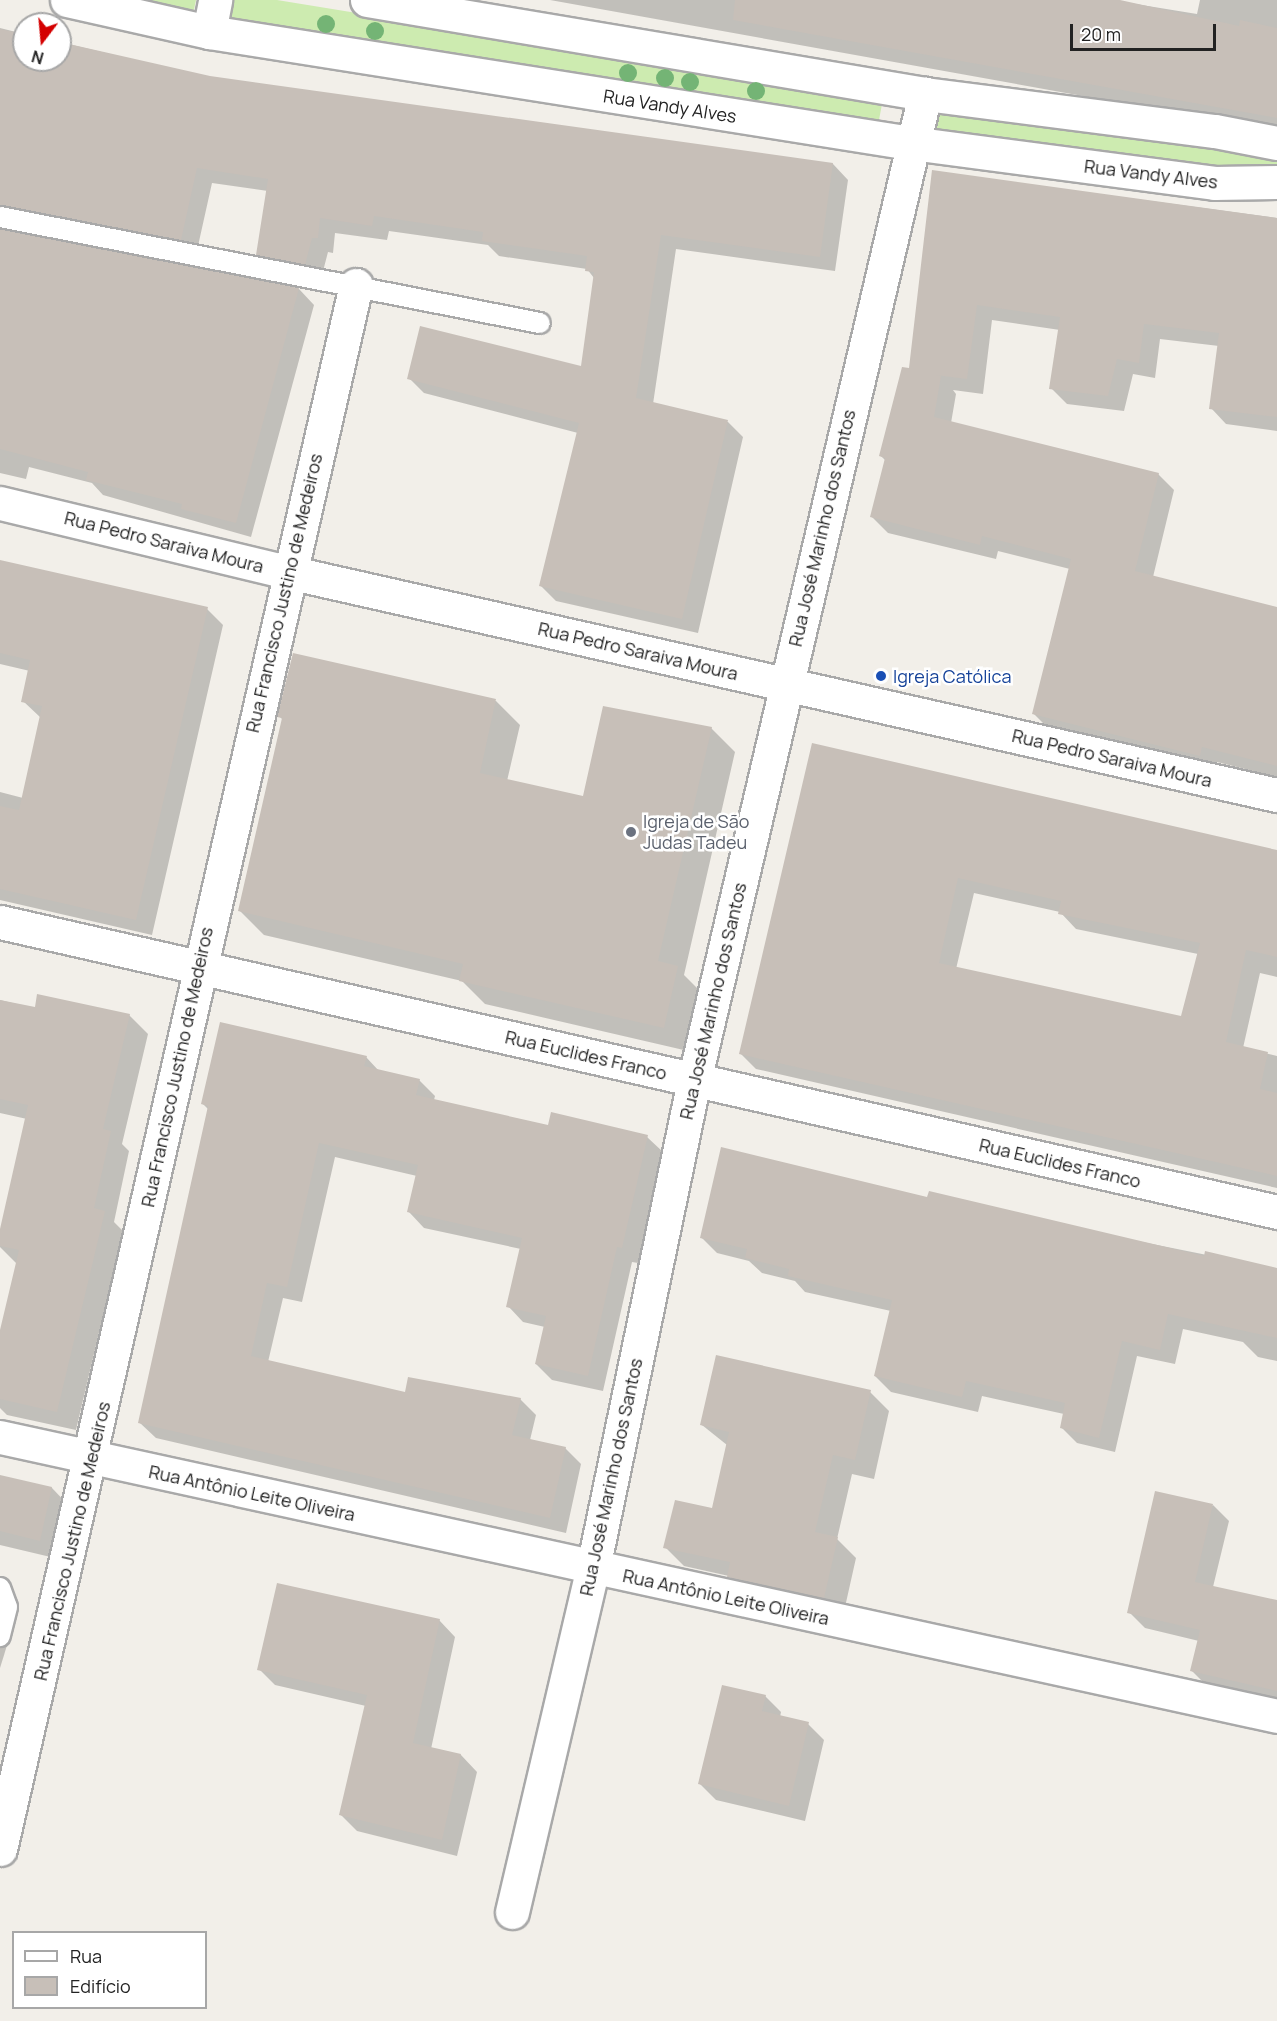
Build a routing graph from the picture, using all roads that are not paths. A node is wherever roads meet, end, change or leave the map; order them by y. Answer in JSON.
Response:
{"nodes":[{"id":1,"x":67,"y":0,"type":"edge"},
{"id":2,"x":215,"y":0,"type":"edge"},
{"id":3,"x":367,"y":0,"type":"edge"},
{"id":4,"x":209,"y":32,"type":"junction"},
{"id":5,"x":925,"y":94,"type":"junction"},
{"id":6,"x":911,"y":143,"type":"junction"},
{"id":7,"x":1277,"y":143,"type":"edge"},
{"id":8,"x":1277,"y":182,"type":"edge"},
{"id":9,"x":0,"y":217,"type":"edge"},
{"id":10,"x":356,"y":285,"type":"junction"},
{"id":11,"x":540,"y":323,"type":"dead end"},
{"id":12,"x":0,"y":503,"type":"edge"},
{"id":13,"x":288,"y":572,"type":"junction"},
{"id":14,"x":787,"y":684,"type":"junction"},
{"id":15,"x":1277,"y":795,"type":"edge"},
{"id":16,"x":0,"y":922,"type":"edge"},
{"id":17,"x":199,"y":964,"type":"junction"},
{"id":18,"x":694,"y":1080,"type":"junction"},
{"id":19,"x":1277,"y":1212,"type":"edge"},
{"id":20,"x":0,"y":1437,"type":"edge"},
{"id":21,"x":92,"y":1457,"type":"junction"},
{"id":22,"x":592,"y":1568,"type":"junction"},
{"id":23,"x":0,"y":1588,"type":"edge"},
{"id":24,"x":0,"y":1636,"type":"edge"},
{"id":25,"x":1277,"y":1716,"type":"edge"},
{"id":26,"x":0,"y":1849,"type":"edge"},
{"id":27,"x":512,"y":1912,"type":"dead end"}],
"edges":[{"from":1,"to":4,"type":"street","name":"Rua Vandy Alves"},
{"from":2,"to":4,"type":"street"},
{"from":3,"to":5,"type":"street"},
{"from":4,"to":6,"type":"street","name":"Rua Vandy Alves"},
{"from":5,"to":6,"type":"street","name":"Rua José Marinho dos Santos"},
{"from":5,"to":7,"type":"street"},
{"from":6,"to":8,"type":"street","name":"Rua Vandy Alves"},
{"from":6,"to":14,"type":"street","name":"Rua José Marinho dos Santos"},
{"from":9,"to":10,"type":"lane"},
{"from":10,"to":11,"type":"lane"},
{"from":10,"to":13,"type":"street","name":"Rua Francisco Justino de Medeiros"},
{"from":12,"to":13,"type":"street","name":"Rua Pedro Saraiva Moura"},
{"from":13,"to":14,"type":"street","name":"Rua Pedro Saraiva Moura"},
{"from":13,"to":17,"type":"street","name":"Rua Francisco Justino de Medeiros"},
{"from":14,"to":15,"type":"street","name":"Rua Pedro Saraiva Moura"},
{"from":14,"to":18,"type":"street","name":"Rua José Marinho dos Santos"},
{"from":16,"to":17,"type":"street","name":"Rua Euclides Franco"},
{"from":17,"to":18,"type":"street","name":"Rua Euclides Franco"},
{"from":17,"to":21,"type":"street","name":"Rua Francisco Justino de Medeiros"},
{"from":18,"to":19,"type":"street","name":"Rua Euclides Franco"},
{"from":18,"to":22,"type":"street","name":"Rua José Marinho dos Santos"},
{"from":20,"to":21,"type":"street","name":"Rua Antônio Leite Oliveira"},
{"from":21,"to":22,"type":"street","name":"Rua Antônio Leite Oliveira"},
{"from":21,"to":26,"type":"street","name":"Rua Francisco Justino de Medeiros"},
{"from":22,"to":25,"type":"street","name":"Rua Antônio Leite Oliveira"},
{"from":22,"to":27,"type":"street","name":"Rua José Marinho dos Santos"},
{"from":23,"to":24,"type":"lane"}]}
